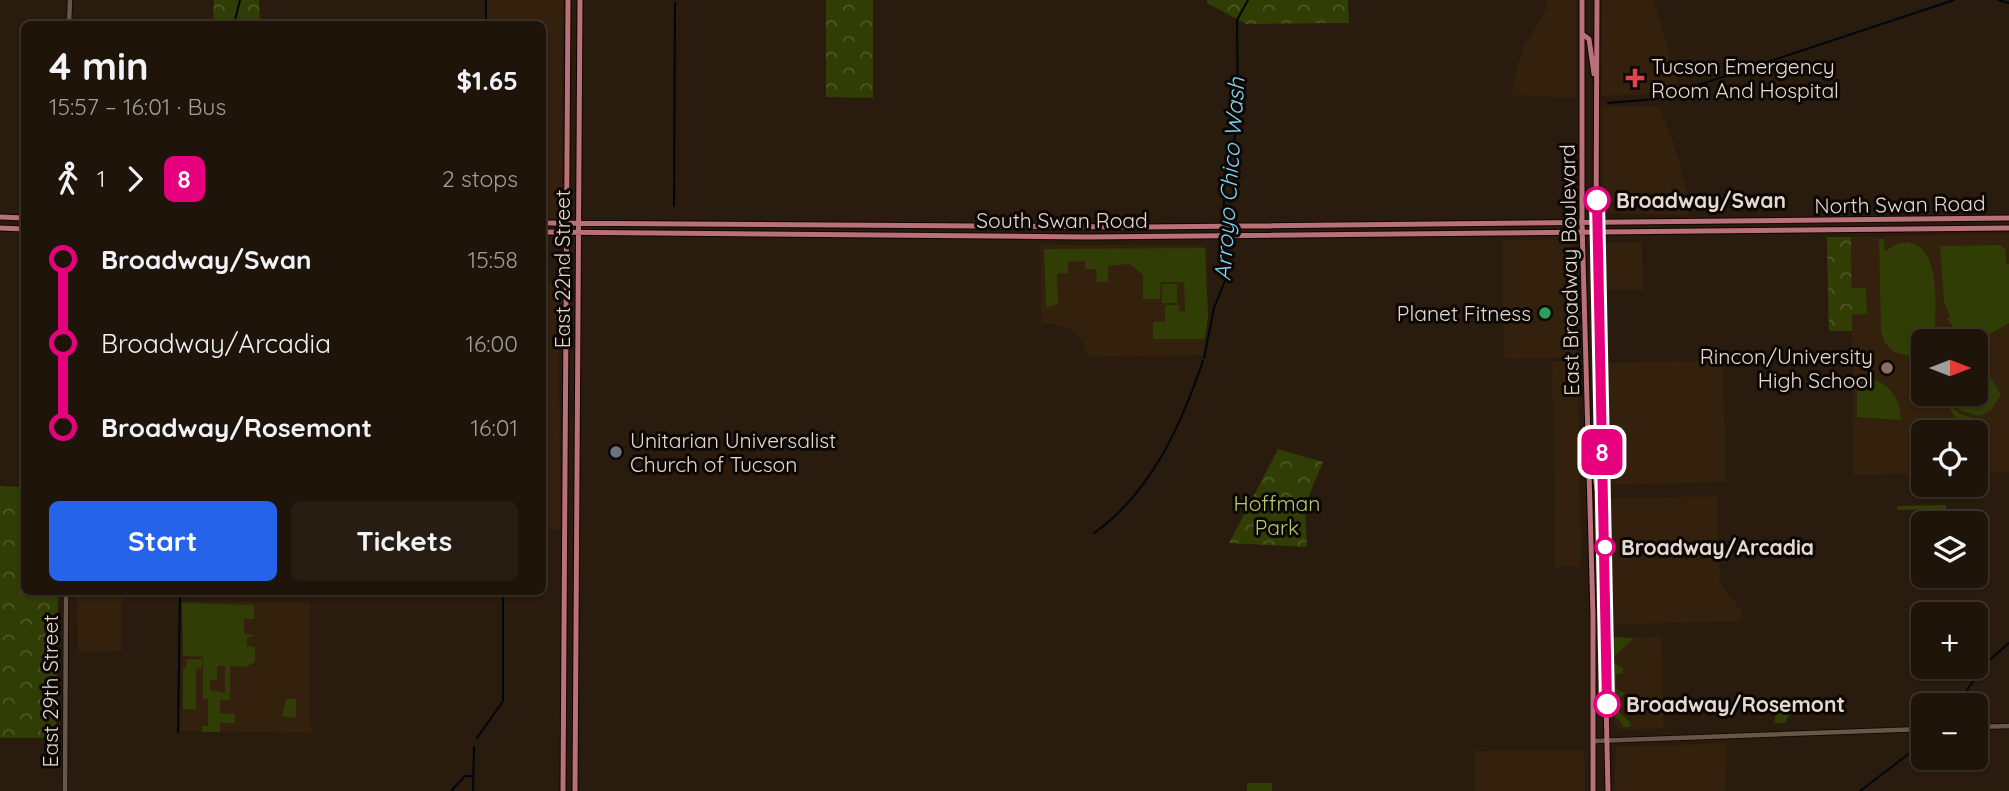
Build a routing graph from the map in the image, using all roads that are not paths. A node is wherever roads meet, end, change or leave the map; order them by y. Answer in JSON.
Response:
{"nodes":[{"id":1,"x":69,"y":0,"type":"edge"},
{"id":2,"x":568,"y":0,"type":"edge"},
{"id":3,"x":580,"y":0,"type":"edge"},
{"id":4,"x":1582,"y":0,"type":"edge"},
{"id":5,"x":1597,"y":0,"type":"edge"},
{"id":6,"x":69,"y":21,"type":"edge"},
{"id":7,"x":1582,"y":34,"type":"junction"},
{"id":8,"x":1597,"y":84,"type":"junction"},
{"id":9,"x":0,"y":217,"type":"edge"},
{"id":10,"x":21,"y":218,"type":"edge"},
{"id":11,"x":2009,"y":218,"type":"edge"},
{"id":12,"x":566,"y":222,"type":"junction"},
{"id":13,"x":578,"y":222,"type":"junction"},
{"id":14,"x":1582,"y":222,"type":"junction"},
{"id":15,"x":546,"y":223,"type":"edge"},
{"id":16,"x":1596,"y":223,"type":"junction"},
{"id":17,"x":0,"y":228,"type":"edge"},
{"id":18,"x":2009,"y":228,"type":"edge"},
{"id":19,"x":21,"y":229,"type":"edge"},
{"id":20,"x":546,"y":232,"type":"edge"},
{"id":21,"x":566,"y":232,"type":"junction"},
{"id":22,"x":577,"y":232,"type":"junction"},
{"id":23,"x":1582,"y":232,"type":"junction"},
{"id":24,"x":1596,"y":232,"type":"junction"},
{"id":25,"x":1588,"y":439,"type":"junction"},
{"id":26,"x":564,"y":467,"type":"junction"},
{"id":27,"x":576,"y":468,"type":"junction"},
{"id":28,"x":1603,"y":496,"type":"junction"},
{"id":29,"x":66,"y":595,"type":"edge"},
{"id":30,"x":564,"y":605,"type":"junction"},
{"id":31,"x":575,"y":605,"type":"junction"},
{"id":32,"x":2009,"y":726,"type":"edge"},
{"id":33,"x":1988,"y":727,"type":"edge"},
{"id":34,"x":1911,"y":729,"type":"edge"},
{"id":35,"x":1608,"y":739,"type":"junction"},
{"id":36,"x":1594,"y":741,"type":"junction"},
{"id":37,"x":65,"y":791,"type":"edge"},
{"id":38,"x":563,"y":791,"type":"edge"},
{"id":39,"x":575,"y":791,"type":"edge"},
{"id":40,"x":1593,"y":791,"type":"edge"},
{"id":41,"x":1608,"y":791,"type":"edge"}],
"edges":[{"from":1,"to":6,"type":"street"},
{"from":2,"to":12,"type":"main road","name":"East 22nd Street"},
{"from":3,"to":13,"type":"main road","name":"East 22nd Street"},
{"from":4,"to":7,"type":"main road","name":"East Broadway Boulevard"},
{"from":5,"to":8,"type":"main road","name":"East Broadway Boulevard"},
{"from":7,"to":8,"type":"main road"},
{"from":7,"to":14,"type":"main road","name":"East Broadway Boulevard"},
{"from":8,"to":16,"type":"main road","name":"East Broadway Boulevard"},
{"from":9,"to":10,"type":"main road"},
{"from":11,"to":16,"type":"main road","name":"North Swan Road"},
{"from":12,"to":13,"type":"main road","name":"South Swan Road"},
{"from":12,"to":15,"type":"main road","name":"South Swan Road"},
{"from":12,"to":21,"type":"main road","name":"East 22nd Street"},
{"from":13,"to":14,"type":"main road","name":"South Swan Road"},
{"from":13,"to":22,"type":"main road","name":"East 22nd Street"},
{"from":14,"to":16,"type":"main road","name":"North Swan Road"},
{"from":14,"to":23,"type":"main road","name":"East Broadway Boulevard"},
{"from":16,"to":24,"type":"main road","name":"East Broadway Boulevard"},
{"from":17,"to":19,"type":"main road"},
{"from":18,"to":24,"type":"main road","name":"North Swan Road"},
{"from":20,"to":21,"type":"main road","name":"South Swan Road"},
{"from":21,"to":22,"type":"main road","name":"South Swan Road"},
{"from":21,"to":26,"type":"main road","name":"East 22nd Street"},
{"from":22,"to":23,"type":"main road","name":"South Swan Road"},
{"from":22,"to":27,"type":"main road","name":"East 22nd Street"},
{"from":23,"to":24,"type":"main road","name":"North Swan Road"},
{"from":23,"to":25,"type":"main road","name":"East Broadway Boulevard"},
{"from":24,"to":28,"type":"main road","name":"East Broadway Boulevard"},
{"from":25,"to":28,"type":"main road"},
{"from":25,"to":36,"type":"main road","name":"East Broadway Boulevard"},
{"from":26,"to":27,"type":"main road"},
{"from":26,"to":30,"type":"main road","name":"East 22nd Street"},
{"from":27,"to":31,"type":"main road","name":"East 22nd Street"},
{"from":28,"to":35,"type":"main road","name":"East Broadway Boulevard"},
{"from":29,"to":37,"type":"street","name":"East 29th Street"},
{"from":30,"to":31,"type":"main road"},
{"from":30,"to":38,"type":"main road","name":"East 22nd Street"},
{"from":31,"to":39,"type":"main road","name":"East 22nd Street"},
{"from":32,"to":33,"type":"street"},
{"from":34,"to":35,"type":"street"},
{"from":35,"to":36,"type":"street"},
{"from":35,"to":41,"type":"main road","name":"East Broadway Boulevard"},
{"from":36,"to":40,"type":"main road","name":"East Broadway Boulevard"}]}
